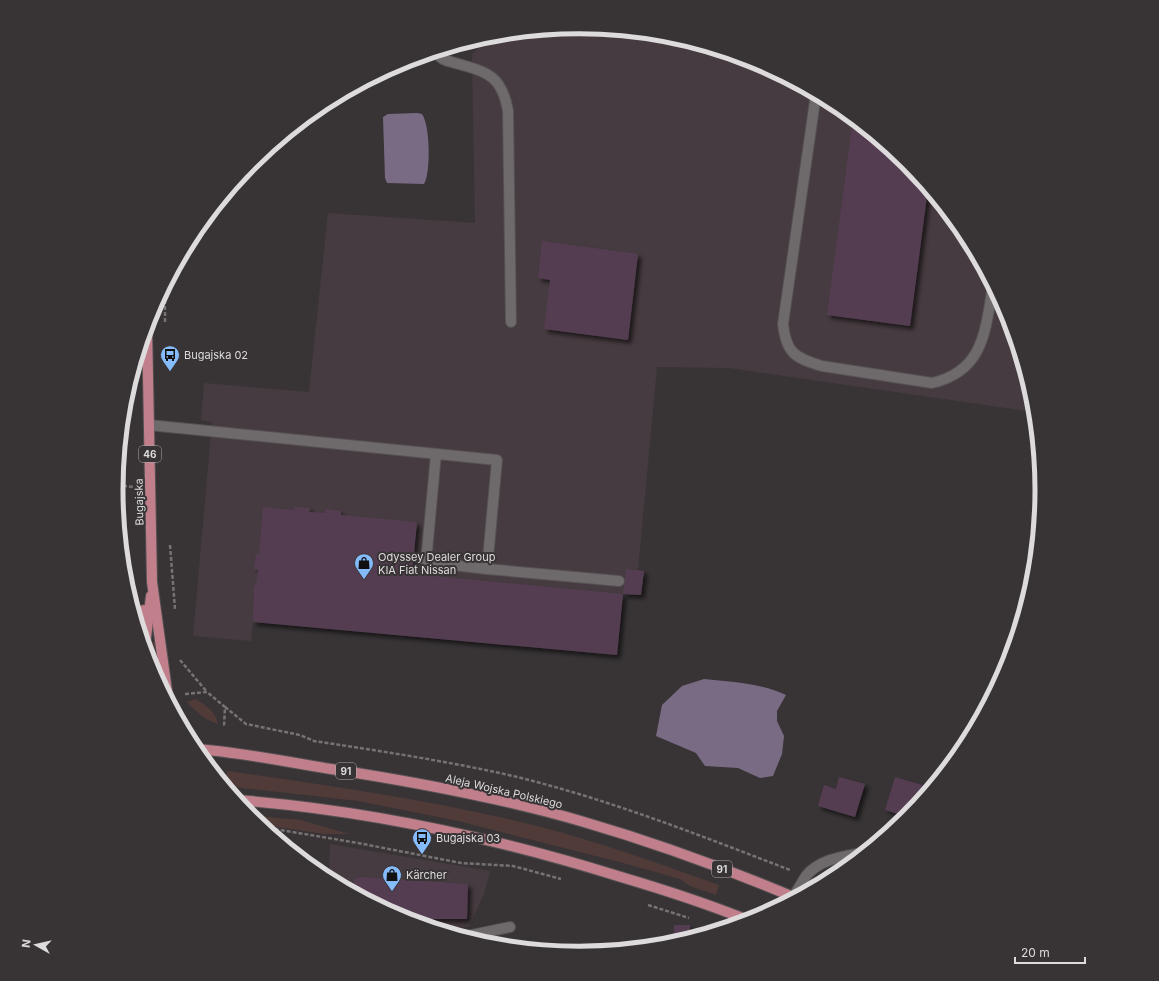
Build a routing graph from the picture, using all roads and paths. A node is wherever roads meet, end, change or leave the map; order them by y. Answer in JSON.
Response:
{"nodes":[{"id":1,"x":442,"y":55,"type":"edge"},
{"id":2,"x":815,"y":100,"type":"edge"},
{"id":3,"x":991,"y":295,"type":"edge"},
{"id":4,"x":165,"y":300,"type":"edge"},
{"id":5,"x":511,"y":322,"type":"dead end"},
{"id":6,"x":165,"y":326,"type":"dead end"},
{"id":7,"x":147,"y":343,"type":"edge"},
{"id":8,"x":149,"y":425,"type":"junction"},
{"id":9,"x":436,"y":454,"type":"junction"},
{"id":10,"x":170,"y":541,"type":"dead end"},
{"id":11,"x":487,"y":569,"type":"junction"},
{"id":12,"x":152,"y":582,"type":"junction"},
{"id":13,"x":619,"y":582,"type":"dead end"},
{"id":14,"x":175,"y":611,"type":"dead end"},
{"id":15,"x":142,"y":618,"type":"edge"},
{"id":16,"x":146,"y":632,"type":"edge"},
{"id":17,"x":178,"y":658,"type":"dead end"},
{"id":18,"x":166,"y":683,"type":"edge"},
{"id":19,"x":206,"y":692,"type":"junction"},
{"id":20,"x":185,"y":694,"type":"dead end"},
{"id":21,"x":224,"y":726,"type":"dead end"},
{"id":22,"x":204,"y":750,"type":"edge"},
{"id":23,"x":245,"y":801,"type":"edge"},
{"id":24,"x":274,"y":829,"type":"edge"},
{"id":25,"x":855,"y":855,"type":"edge"},
{"id":26,"x":563,"y":879,"type":"dead end"},
{"id":27,"x":798,"y":891,"type":"edge"},
{"id":28,"x":790,"y":895,"type":"edge"},
{"id":29,"x":642,"y":903,"type":"dead end"},
{"id":30,"x":740,"y":917,"type":"edge"},
{"id":31,"x":693,"y":920,"type":"dead end"},
{"id":32,"x":510,"y":927,"type":"dead end"},
{"id":33,"x":475,"y":934,"type":"edge"}],
"edges":[{"from":1,"to":5,"type":"street"},
{"from":2,"to":3,"type":"street"},
{"from":4,"to":6,"type":"path"},
{"from":7,"to":8,"type":"main road","name":"Bugajska","number":"46"},
{"from":8,"to":9,"type":"street"},
{"from":8,"to":12,"type":"main road","name":"Bugajska","number":"46"},
{"from":9,"to":11,"type":"street"},
{"from":9,"to":11,"type":"street"},
{"from":10,"to":14,"type":"path"},
{"from":11,"to":13,"type":"street"},
{"from":12,"to":15,"type":"main road","number":"46"},
{"from":12,"to":16,"type":"main road","name":"Bugajska"},
{"from":12,"to":18,"type":"main road","name":"Bugajska","number":"46"},
{"from":17,"to":19,"type":"path"},
{"from":19,"to":20,"type":"path"},
{"from":19,"to":21,"type":"path"},
{"from":22,"to":28,"type":"main road","name":"Aleja Wojska Polskiego","number":"91"},
{"from":23,"to":30,"type":"main road"},
{"from":24,"to":26,"type":"path"},
{"from":25,"to":27,"type":"street"},
{"from":29,"to":31,"type":"path"},
{"from":32,"to":33,"type":"street"}]}
